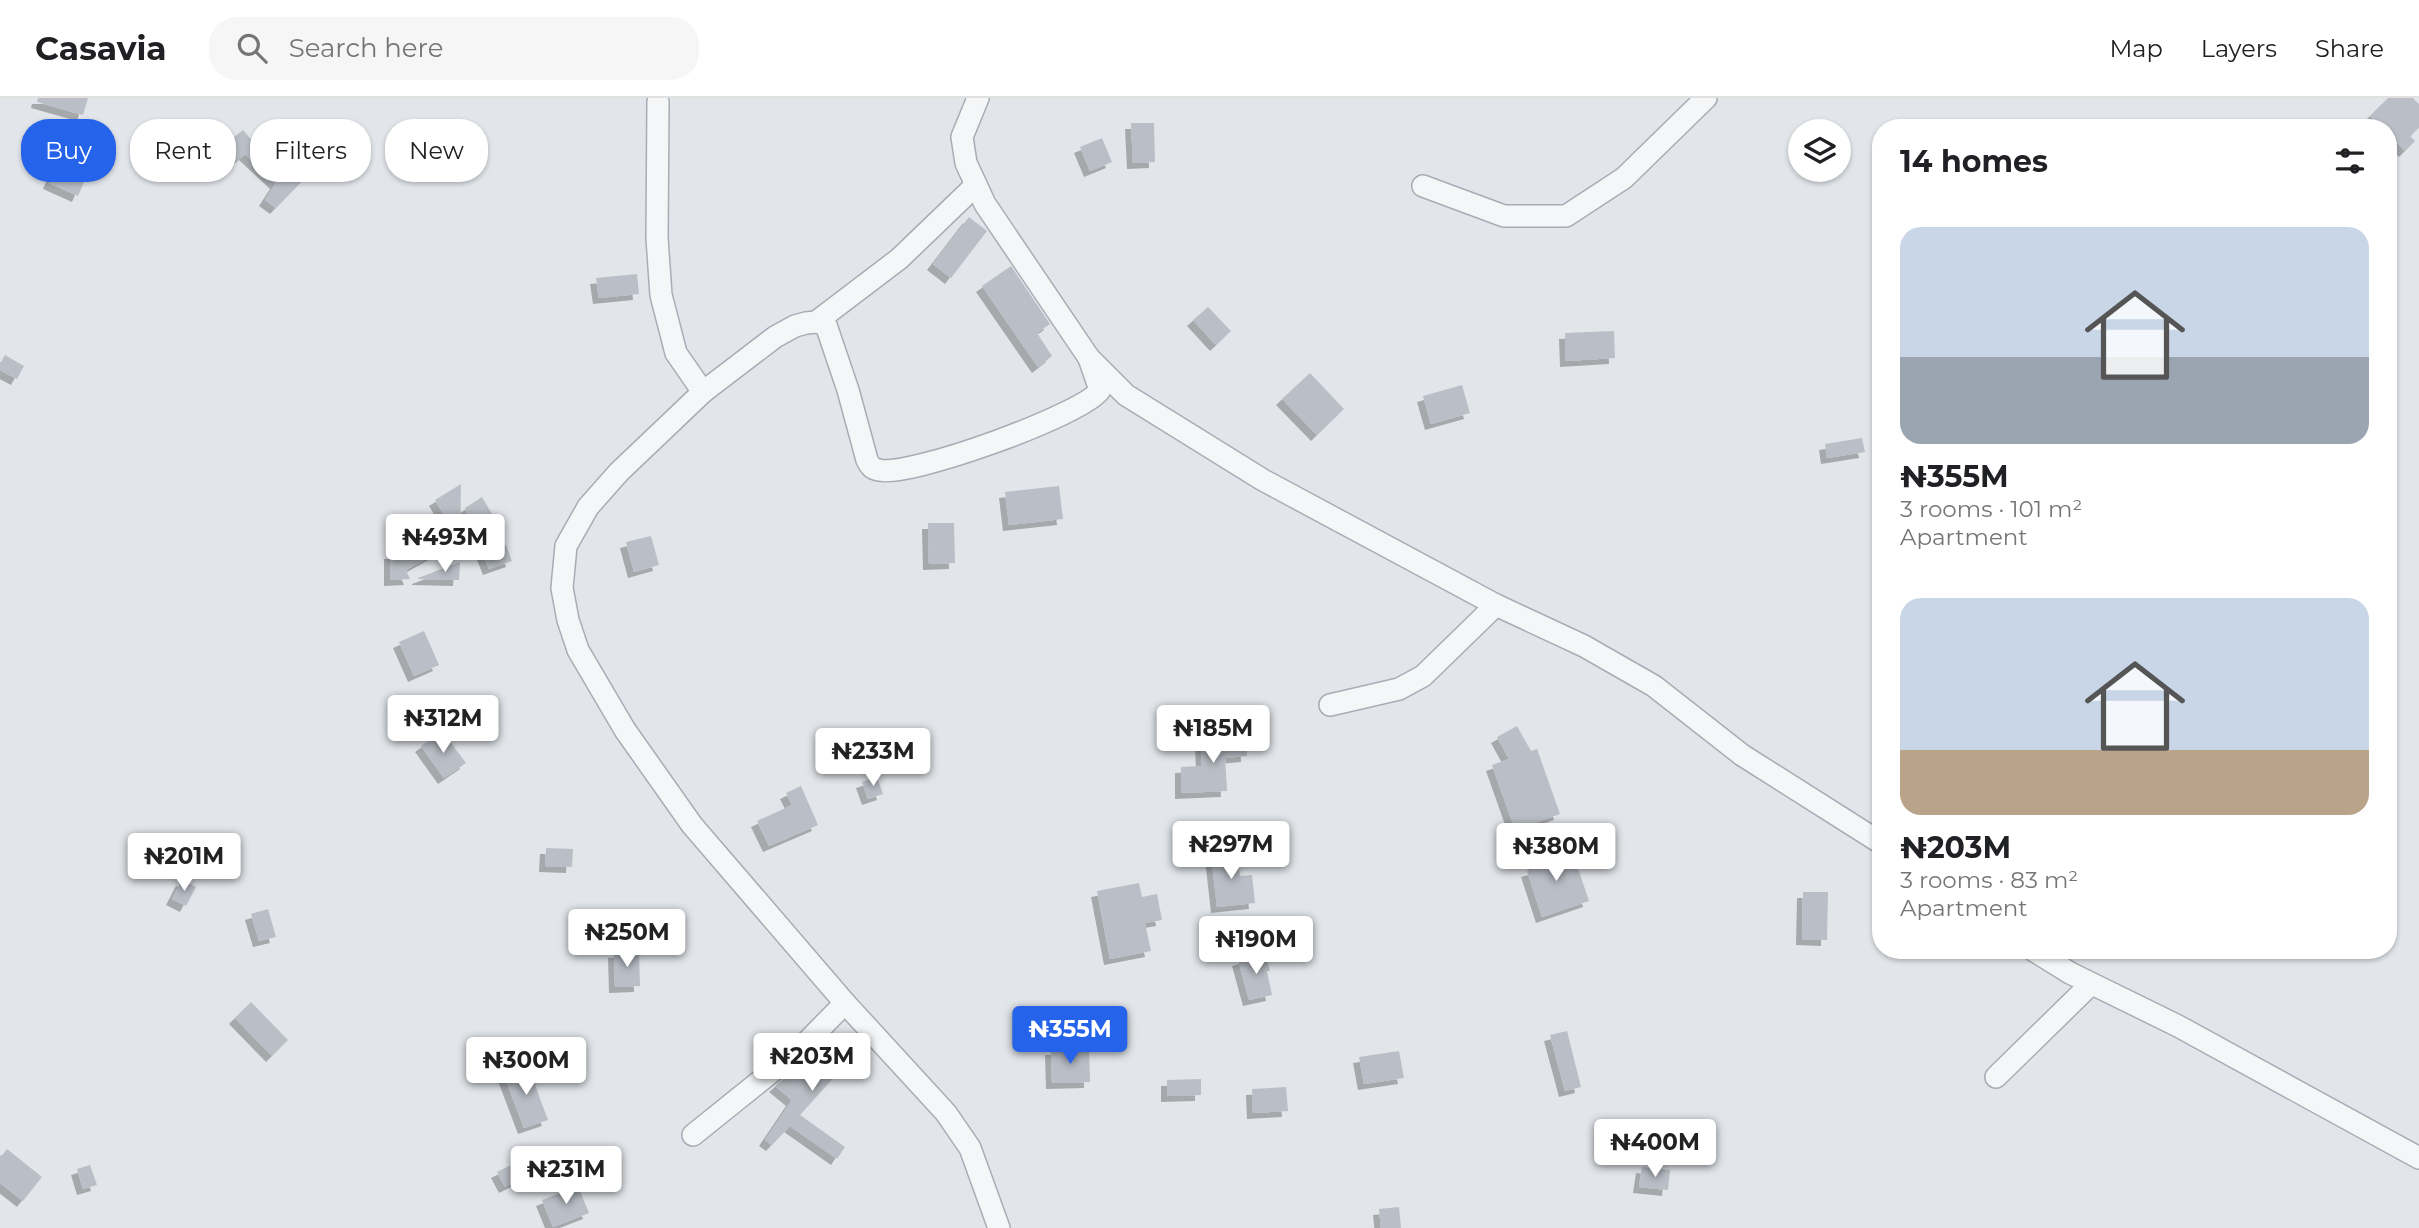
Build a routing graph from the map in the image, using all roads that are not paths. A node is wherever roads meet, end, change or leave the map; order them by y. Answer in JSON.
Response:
{"nodes":[{"id":1,"x":978,"y":98,"type":"edge"},
{"id":2,"x":1706,"y":98,"type":"edge"},
{"id":3,"x":658,"y":102,"type":"dead end"},
{"id":4,"x":976,"y":185,"type":"junction"},
{"id":5,"x":1423,"y":186,"type":"dead end"},
{"id":6,"x":816,"y":322,"type":"junction"},
{"id":7,"x":1089,"y":358,"type":"junction"},
{"id":8,"x":703,"y":392,"type":"junction"},
{"id":9,"x":1496,"y":605,"type":"junction"},
{"id":10,"x":1330,"y":705,"type":"dead end"},
{"id":11,"x":1872,"y":838,"type":"edge"},
{"id":12,"x":2048,"y":959,"type":"edge"},
{"id":13,"x":2091,"y":984,"type":"junction"},
{"id":14,"x":845,"y":1003,"type":"junction"},
{"id":15,"x":1996,"y":1077,"type":"dead end"},
{"id":16,"x":692,"y":1135,"type":"dead end"},
{"id":17,"x":2419,"y":1158,"type":"edge"},
{"id":18,"x":999,"y":1228,"type":"edge"}],
"edges":[{"from":1,"to":4,"type":"street"},
{"from":2,"to":5,"type":"street"},
{"from":3,"to":8,"type":"street"},
{"from":4,"to":6,"type":"street"},
{"from":4,"to":7,"type":"street"},
{"from":6,"to":7,"type":"street"},
{"from":6,"to":8,"type":"street"},
{"from":7,"to":9,"type":"street"},
{"from":8,"to":14,"type":"street"},
{"from":9,"to":10,"type":"street"},
{"from":9,"to":11,"type":"street"},
{"from":12,"to":13,"type":"street"},
{"from":13,"to":15,"type":"street"},
{"from":13,"to":17,"type":"street"},
{"from":14,"to":16,"type":"street"},
{"from":14,"to":18,"type":"street"}]}
